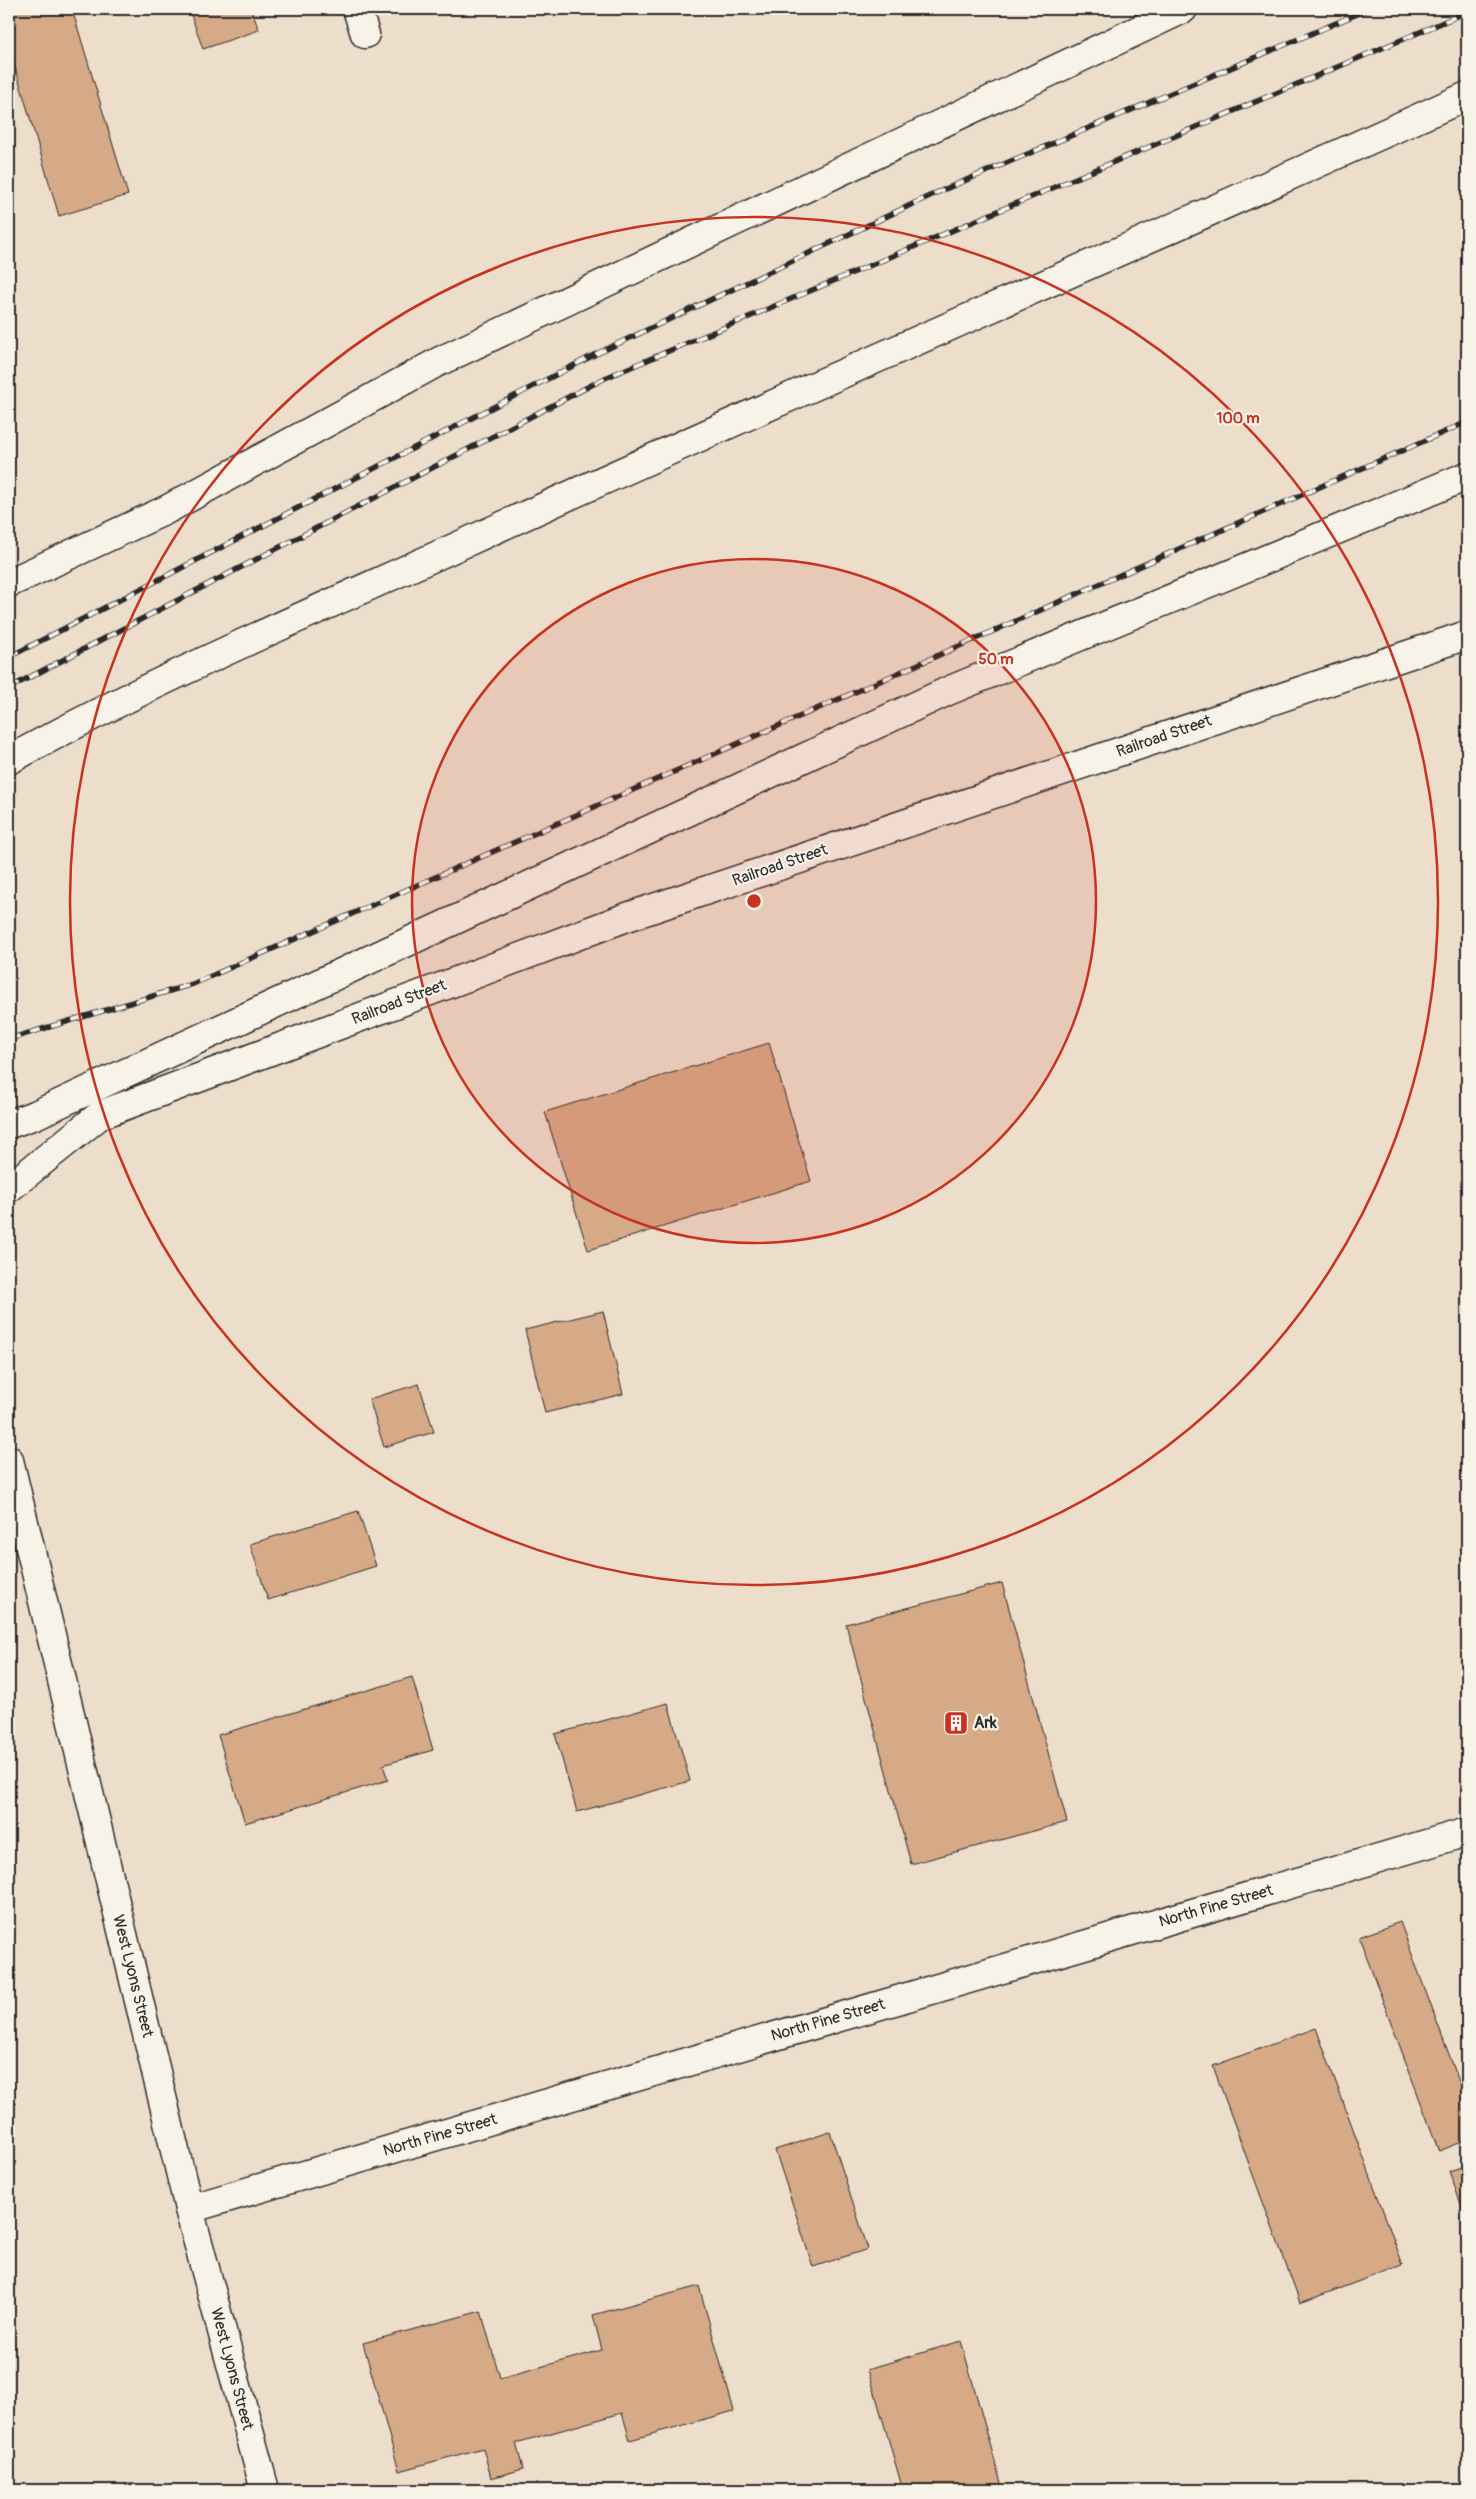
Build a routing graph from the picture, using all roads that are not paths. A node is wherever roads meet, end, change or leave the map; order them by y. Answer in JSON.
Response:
{"nodes":[{"id":1,"x":1182,"y":9,"type":"edge"},
{"id":2,"x":1467,"y":96,"type":"edge"},
{"id":3,"x":1467,"y":476,"type":"edge"},
{"id":4,"x":9,"y":584,"type":"edge"},
{"id":5,"x":1467,"y":634,"type":"edge"},
{"id":6,"x":9,"y":760,"type":"edge"},
{"id":7,"x":9,"y":1124,"type":"edge"},
{"id":8,"x":9,"y":1188,"type":"edge"},
{"id":9,"x":9,"y":1460,"type":"edge"},
{"id":10,"x":1467,"y":1832,"type":"edge"},
{"id":11,"x":189,"y":2209,"type":"junction"},
{"id":12,"x":265,"y":2490,"type":"edge"}],
"edges":[{"from":1,"to":4,"type":"street"},
{"from":2,"to":6,"type":"street"},
{"from":3,"to":7,"type":"street"},
{"from":5,"to":8,"type":"street","name":"Railroad Street"},
{"from":9,"to":11,"type":"street","name":"West Lyons Street"},
{"from":10,"to":11,"type":"street","name":"North Pine Street"},
{"from":11,"to":12,"type":"street","name":"West Lyons Street"}]}
